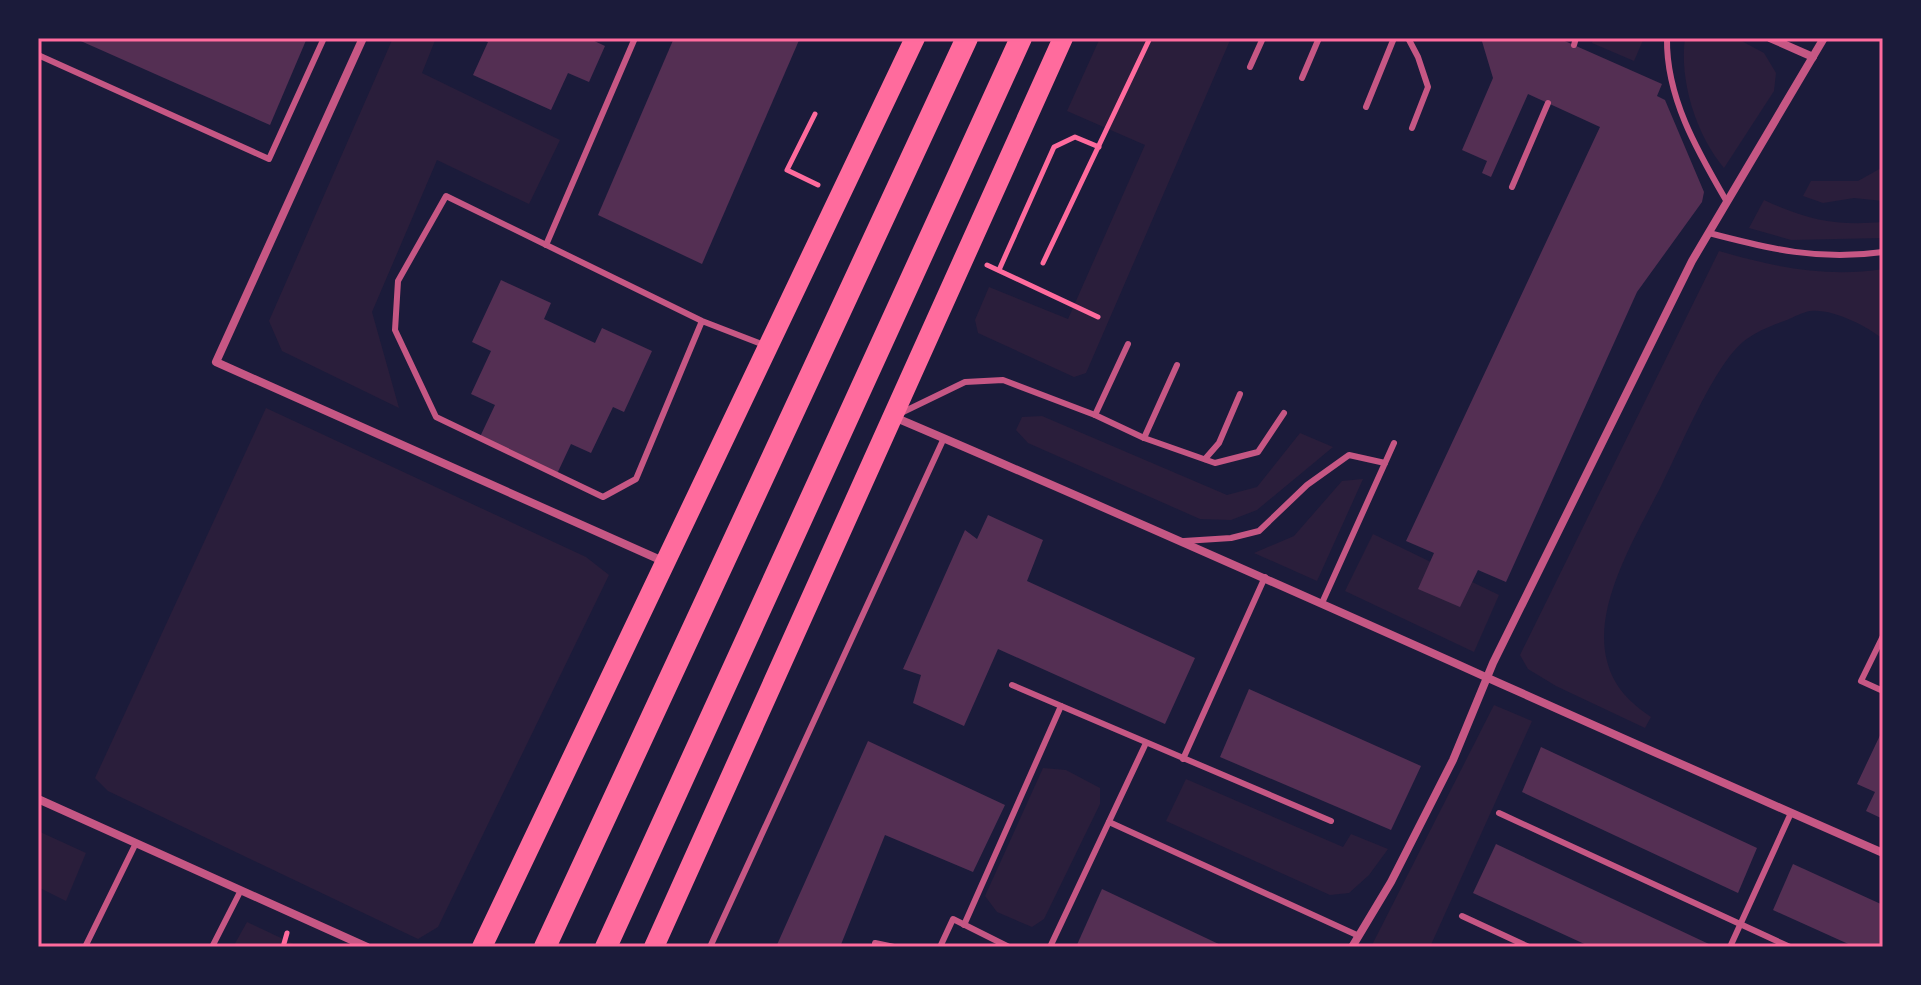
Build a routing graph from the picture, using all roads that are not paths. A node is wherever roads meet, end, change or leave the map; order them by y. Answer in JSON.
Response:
{"nodes":[{"id":1,"x":324,"y":38,"type":"edge"},
{"id":2,"x":363,"y":38,"type":"edge"},
{"id":3,"x":635,"y":38,"type":"edge"},
{"id":4,"x":915,"y":38,"type":"edge"},
{"id":5,"x":967,"y":38,"type":"edge"},
{"id":6,"x":1021,"y":38,"type":"edge"},
{"id":7,"x":1063,"y":38,"type":"edge"},
{"id":8,"x":1263,"y":38,"type":"edge"},
{"id":9,"x":1319,"y":38,"type":"edge"},
{"id":10,"x":1394,"y":38,"type":"edge"},
{"id":11,"x":1408,"y":38,"type":"edge"},
{"id":12,"x":1667,"y":38,"type":"edge"},
{"id":13,"x":1770,"y":38,"type":"edge"},
{"id":14,"x":1824,"y":38,"type":"edge"},
{"id":15,"x":38,"y":55,"type":"edge"},
{"id":16,"x":1813,"y":57,"type":"junction"},
{"id":17,"x":1250,"y":67,"type":"dead end"},
{"id":18,"x":1302,"y":78,"type":"dead end"},
{"id":19,"x":1548,"y":103,"type":"dead end"},
{"id":20,"x":1366,"y":107,"type":"dead end"},
{"id":21,"x":1412,"y":128,"type":"dead end"},
{"id":22,"x":1512,"y":187,"type":"dead end"},
{"id":23,"x":1727,"y":202,"type":"junction"},
{"id":24,"x":1709,"y":233,"type":"junction"},
{"id":25,"x":546,"y":245,"type":"junction"},
{"id":26,"x":1883,"y":252,"type":"edge"},
{"id":27,"x":702,"y":321,"type":"junction"},
{"id":28,"x":1128,"y":344,"type":"dead end"},
{"id":29,"x":767,"y":346,"type":"junction"},
{"id":30,"x":1177,"y":365,"type":"dead end"},
{"id":31,"x":1240,"y":394,"type":"dead end"},
{"id":32,"x":1284,"y":413,"type":"dead end"},
{"id":33,"x":1095,"y":415,"type":"junction"},
{"id":34,"x":894,"y":417,"type":"junction"},
{"id":35,"x":944,"y":438,"type":"junction"},
{"id":36,"x":1144,"y":438,"type":"junction"},
{"id":37,"x":1394,"y":443,"type":"dead end"},
{"id":38,"x":1205,"y":459,"type":"junction"},
{"id":39,"x":1385,"y":463,"type":"junction"},
{"id":40,"x":1184,"y":541,"type":"junction"},
{"id":41,"x":665,"y":562,"type":"junction"},
{"id":42,"x":1265,"y":577,"type":"junction"},
{"id":43,"x":1322,"y":603,"type":"junction"},
{"id":44,"x":1883,"y":636,"type":"edge"},
{"id":45,"x":1486,"y":679,"type":"junction"},
{"id":46,"x":1012,"y":685,"type":"dead end"},
{"id":47,"x":1883,"y":691,"type":"edge"},
{"id":48,"x":1061,"y":706,"type":"junction"},
{"id":49,"x":1146,"y":743,"type":"junction"},
{"id":50,"x":1183,"y":759,"type":"junction"},
{"id":51,"x":38,"y":799,"type":"edge"},
{"id":52,"x":1499,"y":813,"type":"dead end"},
{"id":53,"x":1791,"y":813,"type":"junction"},
{"id":54,"x":1331,"y":821,"type":"dead end"},
{"id":55,"x":1109,"y":822,"type":"junction"},
{"id":56,"x":136,"y":843,"type":"junction"},
{"id":57,"x":1883,"y":853,"type":"edge"},
{"id":58,"x":241,"y":890,"type":"junction"},
{"id":59,"x":1462,"y":916,"type":"dead end"},
{"id":60,"x":1740,"y":924,"type":"junction"},
{"id":61,"x":964,"y":925,"type":"junction"},
{"id":62,"x":1359,"y":936,"type":"junction"},
{"id":63,"x":875,"y":943,"type":"dead end"},
{"id":64,"x":85,"y":947,"type":"edge"},
{"id":65,"x":212,"y":947,"type":"edge"},
{"id":66,"x":367,"y":947,"type":"edge"},
{"id":67,"x":482,"y":947,"type":"edge"},
{"id":68,"x":545,"y":947,"type":"edge"},
{"id":69,"x":606,"y":947,"type":"edge"},
{"id":70,"x":654,"y":947,"type":"edge"},
{"id":71,"x":710,"y":947,"type":"edge"},
{"id":72,"x":894,"y":947,"type":"edge"},
{"id":73,"x":940,"y":947,"type":"edge"},
{"id":74,"x":1009,"y":947,"type":"edge"},
{"id":75,"x":1050,"y":947,"type":"edge"},
{"id":76,"x":1352,"y":947,"type":"edge"},
{"id":77,"x":1529,"y":947,"type":"edge"},
{"id":78,"x":1730,"y":947,"type":"edge"},
{"id":79,"x":1790,"y":947,"type":"edge"}],
"edges":[{"from":1,"to":15,"type":"lane"},
{"from":2,"to":41,"type":"street"},
{"from":3,"to":25,"type":"lane"},
{"from":4,"to":29,"type":"main road"},
{"from":5,"to":68,"type":"highway"},
{"from":6,"to":69,"type":"highway"},
{"from":7,"to":34,"type":"main road"},
{"from":8,"to":17,"type":"lane"},
{"from":9,"to":18,"type":"lane"},
{"from":10,"to":20,"type":"lane"},
{"from":11,"to":21,"type":"lane"},
{"from":12,"to":23,"type":"lane"},
{"from":13,"to":16,"type":"street"},
{"from":14,"to":16,"type":"street"},
{"from":16,"to":23,"type":"street"},
{"from":19,"to":22,"type":"lane"},
{"from":23,"to":24,"type":"street"},
{"from":24,"to":26,"type":"lane"},
{"from":24,"to":45,"type":"street"},
{"from":25,"to":27,"type":"lane"},
{"from":25,"to":27,"type":"lane"},
{"from":27,"to":29,"type":"lane"},
{"from":28,"to":33,"type":"lane"},
{"from":29,"to":41,"type":"main road"},
{"from":30,"to":36,"type":"lane"},
{"from":31,"to":38,"type":"lane"},
{"from":32,"to":38,"type":"lane"},
{"from":33,"to":34,"type":"lane"},
{"from":33,"to":36,"type":"lane"},
{"from":34,"to":35,"type":"street"},
{"from":34,"to":70,"type":"main road"},
{"from":35,"to":40,"type":"street"},
{"from":35,"to":71,"type":"lane"},
{"from":36,"to":38,"type":"lane"},
{"from":37,"to":39,"type":"lane"},
{"from":39,"to":40,"type":"lane"},
{"from":39,"to":43,"type":"lane"},
{"from":40,"to":42,"type":"street"},
{"from":41,"to":67,"type":"main road"},
{"from":42,"to":43,"type":"street"},
{"from":42,"to":50,"type":"lane"},
{"from":43,"to":45,"type":"street"},
{"from":44,"to":47,"type":"lane"},
{"from":45,"to":53,"type":"street"},
{"from":45,"to":62,"type":"street"},
{"from":46,"to":48,"type":"lane"},
{"from":48,"to":49,"type":"lane"},
{"from":48,"to":61,"type":"lane"},
{"from":49,"to":50,"type":"lane"},
{"from":49,"to":55,"type":"lane"},
{"from":50,"to":54,"type":"lane"},
{"from":51,"to":56,"type":"street"},
{"from":52,"to":60,"type":"lane"},
{"from":53,"to":57,"type":"street"},
{"from":53,"to":60,"type":"lane"},
{"from":55,"to":62,"type":"lane"},
{"from":55,"to":75,"type":"lane"},
{"from":56,"to":58,"type":"street"},
{"from":56,"to":64,"type":"lane"},
{"from":58,"to":65,"type":"lane"},
{"from":58,"to":66,"type":"street"},
{"from":59,"to":77,"type":"lane"},
{"from":60,"to":78,"type":"lane"},
{"from":60,"to":79,"type":"lane"},
{"from":61,"to":73,"type":"lane"},
{"from":61,"to":74,"type":"lane"},
{"from":62,"to":76,"type":"street"},
{"from":63,"to":72,"type":"lane"}]}
